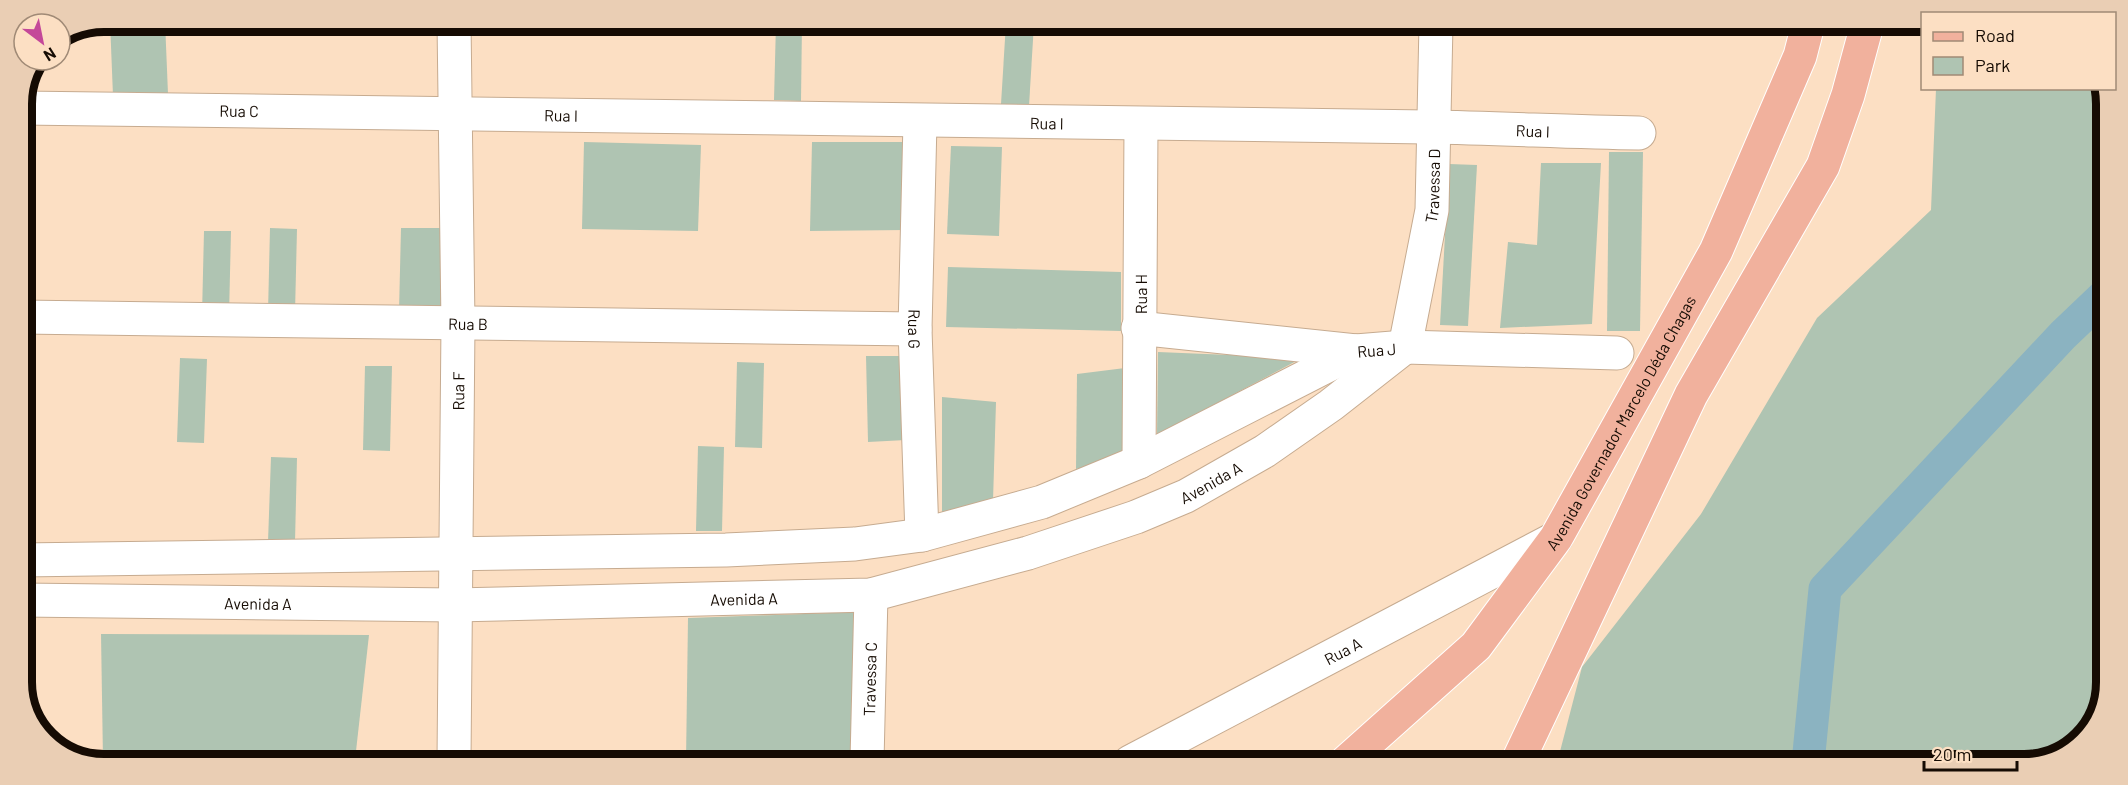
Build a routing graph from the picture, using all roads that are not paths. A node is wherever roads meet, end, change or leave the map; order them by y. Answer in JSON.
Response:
{"nodes":[{"id":1,"x":454,"y":32,"type":"edge"},
{"id":2,"x":1436,"y":32,"type":"edge"},
{"id":3,"x":1806,"y":32,"type":"edge"},
{"id":4,"x":1865,"y":32,"type":"edge"},
{"id":5,"x":32,"y":108,"type":"edge"},
{"id":6,"x":456,"y":111,"type":"junction"},
{"id":7,"x":920,"y":122,"type":"junction"},
{"id":8,"x":1141,"y":126,"type":"junction"},
{"id":9,"x":1434,"y":127,"type":"junction"},
{"id":10,"x":1639,"y":133,"type":"dead end"},
{"id":11,"x":32,"y":317,"type":"edge"},
{"id":12,"x":458,"y":324,"type":"junction"},
{"id":13,"x":1138,"y":328,"type":"junction"},
{"id":14,"x":915,"y":330,"type":"junction"},
{"id":15,"x":1405,"y":347,"type":"junction"},
{"id":16,"x":1356,"y":351,"type":"junction"},
{"id":17,"x":1617,"y":353,"type":"dead end"},
{"id":18,"x":1139,"y":462,"type":"junction"},
{"id":19,"x":922,"y":536,"type":"junction"},
{"id":20,"x":1556,"y":538,"type":"junction"},
{"id":21,"x":456,"y":554,"type":"junction"},
{"id":22,"x":32,"y":560,"type":"edge"},
{"id":23,"x":871,"y":595,"type":"junction"},
{"id":24,"x":32,"y":600,"type":"edge"},
{"id":25,"x":455,"y":605,"type":"junction"},
{"id":26,"x":454,"y":754,"type":"edge"},
{"id":27,"x":867,"y":754,"type":"edge"},
{"id":28,"x":1145,"y":754,"type":"edge"},
{"id":29,"x":1355,"y":754,"type":"edge"},
{"id":30,"x":1521,"y":754,"type":"edge"}],
"edges":[{"from":1,"to":6,"type":"street","name":"Rua F"},
{"from":2,"to":9,"type":"street","name":"Travessa D"},
{"from":3,"to":20,"type":"main road","name":"Avenida Governador Marcelo Déda Chagas"},
{"from":4,"to":30,"type":"main road"},
{"from":5,"to":6,"type":"street","name":"Rua C"},
{"from":6,"to":7,"type":"street","name":"Rua I"},
{"from":6,"to":12,"type":"street","name":"Rua F"},
{"from":7,"to":8,"type":"street","name":"Rua I"},
{"from":7,"to":14,"type":"street","name":"Rua G"},
{"from":8,"to":9,"type":"street","name":"Rua I"},
{"from":8,"to":13,"type":"street","name":"Rua H"},
{"from":9,"to":10,"type":"street","name":"Rua I"},
{"from":9,"to":15,"type":"street","name":"Travessa D"},
{"from":11,"to":12,"type":"street","name":"Rua B"},
{"from":12,"to":14,"type":"street","name":"Rua B"},
{"from":12,"to":21,"type":"street","name":"Rua F"},
{"from":13,"to":16,"type":"street","name":"Rua J"},
{"from":13,"to":18,"type":"street","name":"Rua H"},
{"from":14,"to":19,"type":"street","name":"Rua G"},
{"from":15,"to":16,"type":"street","name":"Rua J"},
{"from":15,"to":17,"type":"street","name":"Rua J"},
{"from":15,"to":23,"type":"street","name":"Avenida A"},
{"from":16,"to":18,"type":"street"},
{"from":18,"to":19,"type":"street"},
{"from":19,"to":21,"type":"street"},
{"from":20,"to":28,"type":"street","name":"Rua A"},
{"from":20,"to":29,"type":"main road","name":"Avenida Governador Marcelo Déda Chagas"},
{"from":21,"to":22,"type":"street"},
{"from":21,"to":25,"type":"street","name":"Rua F"},
{"from":23,"to":25,"type":"street","name":"Avenida A"},
{"from":23,"to":27,"type":"street","name":"Travessa C"},
{"from":24,"to":25,"type":"street","name":"Avenida A"},
{"from":25,"to":26,"type":"street","name":"Rua F"}]}
